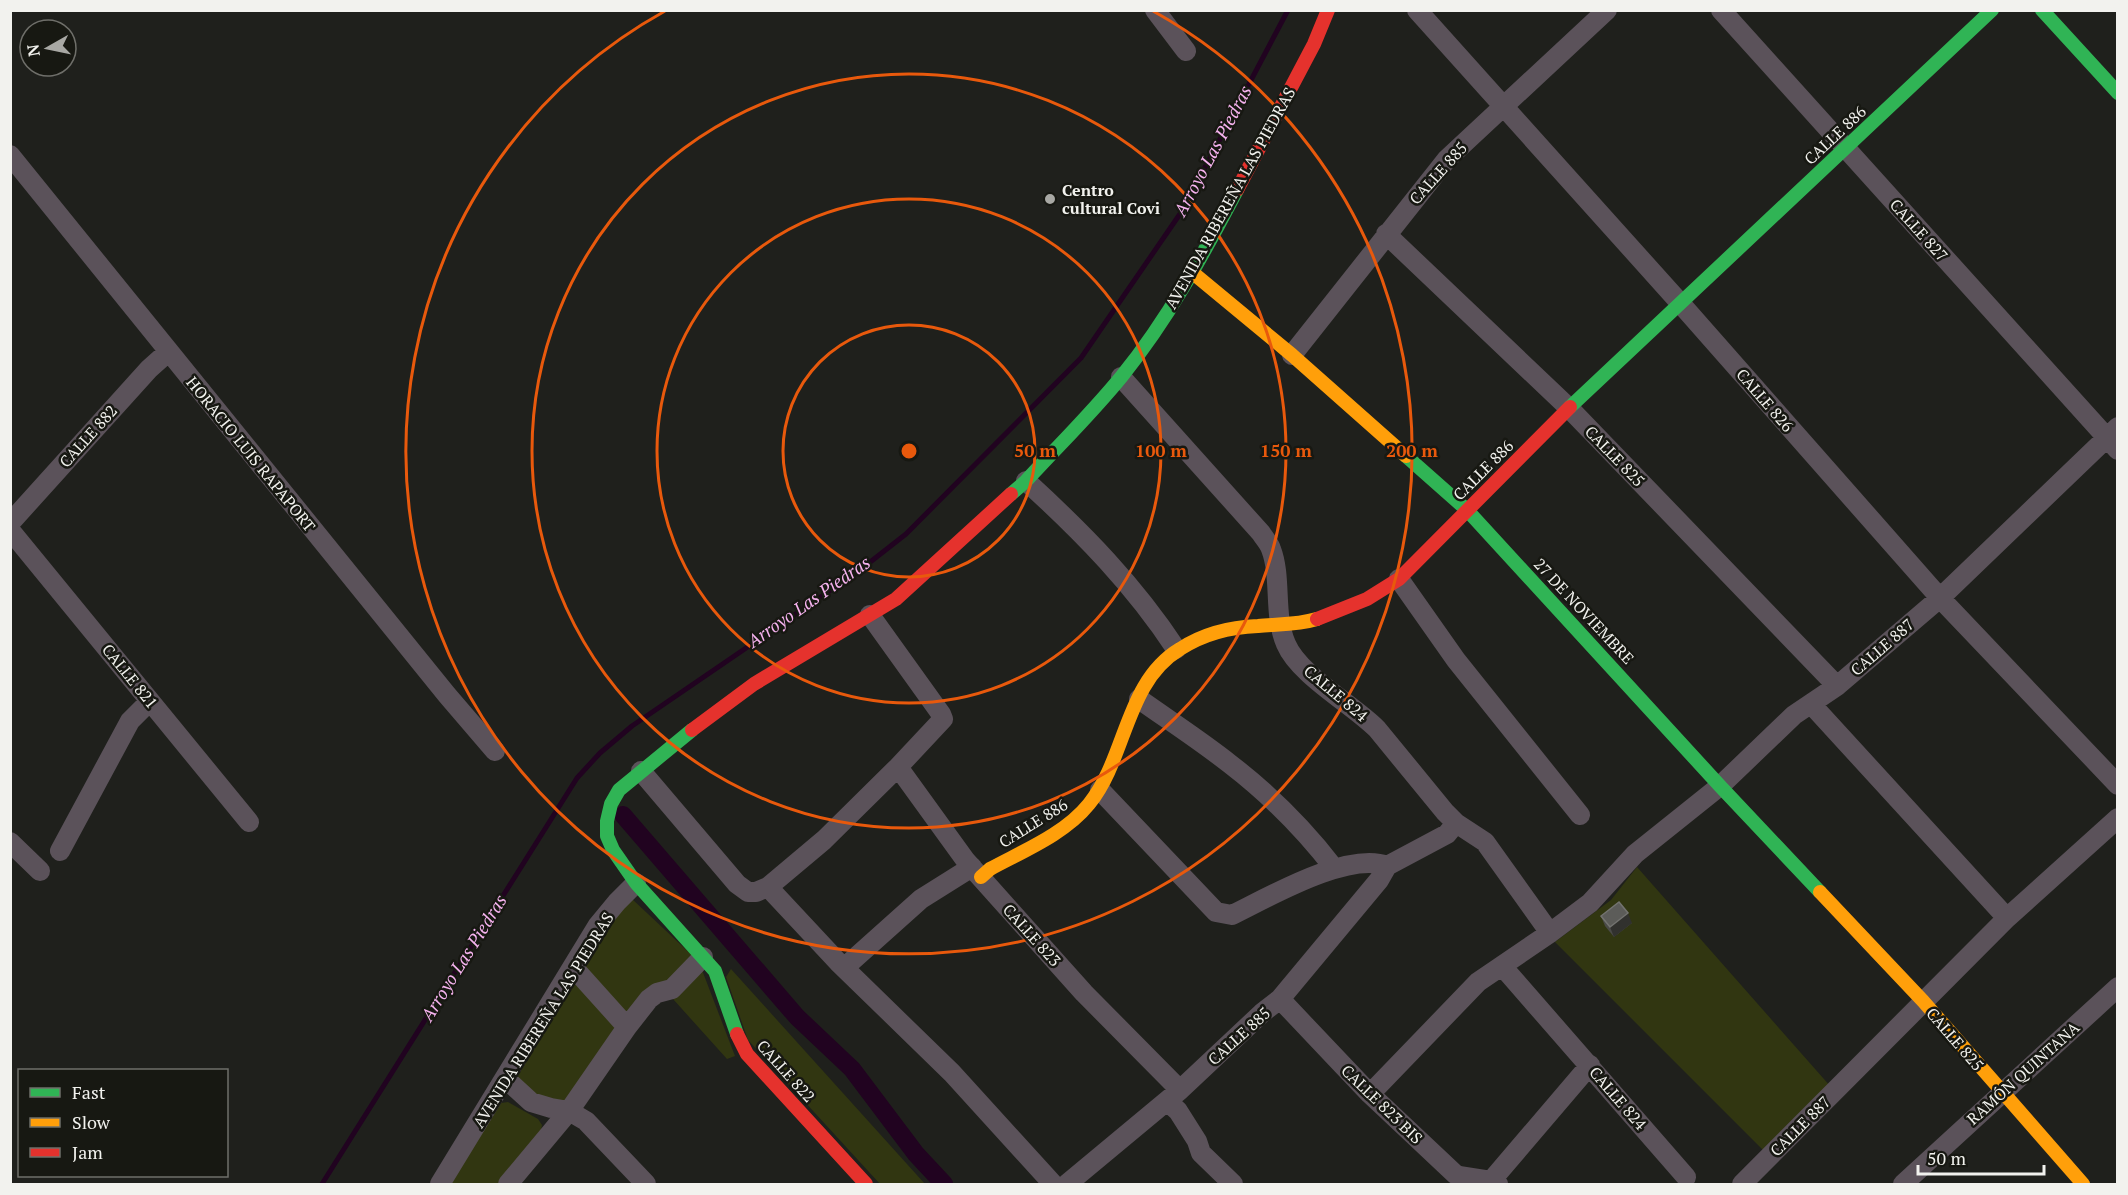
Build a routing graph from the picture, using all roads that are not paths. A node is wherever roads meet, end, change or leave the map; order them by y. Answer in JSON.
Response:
{"nodes":[{"id":1,"x":1155,"y":10,"type":"edge"},
{"id":2,"x":1328,"y":10,"type":"edge"},
{"id":3,"x":1417,"y":10,"type":"edge"},
{"id":4,"x":1606,"y":10,"type":"edge"},
{"id":5,"x":1721,"y":10,"type":"edge"},
{"id":6,"x":1992,"y":10,"type":"edge"},
{"id":7,"x":2042,"y":10,"type":"edge"},
{"id":8,"x":1186,"y":51,"type":"dead end"},
{"id":9,"x":2118,"y":93,"type":"edge"},
{"id":10,"x":1503,"y":107,"type":"junction"},
{"id":11,"x":1845,"y":148,"type":"junction"},
{"id":12,"x":10,"y":155,"type":"edge"},
{"id":13,"x":1386,"y":234,"type":"junction"},
{"id":14,"x":1193,"y":273,"type":"junction"},
{"id":15,"x":1681,"y":304,"type":"junction"},
{"id":16,"x":168,"y":352,"type":"junction"},
{"id":17,"x":1292,"y":355,"type":"junction"},
{"id":18,"x":1121,"y":377,"type":"junction"},
{"id":19,"x":1569,"y":408,"type":"junction"},
{"id":20,"x":2114,"y":438,"type":"edge"},
{"id":21,"x":1026,"y":481,"type":"junction"},
{"id":22,"x":1467,"y":510,"type":"junction"},
{"id":23,"x":10,"y":523,"type":"edge"},
{"id":24,"x":10,"y":530,"type":"edge"},
{"id":25,"x":1399,"y":579,"type":"junction"},
{"id":26,"x":1940,"y":598,"type":"junction"},
{"id":27,"x":870,"y":615,"type":"junction"},
{"id":28,"x":1279,"y":625,"type":"junction"},
{"id":29,"x":1176,"y":649,"type":"junction"},
{"id":30,"x":1837,"y":686,"type":"junction"},
{"id":31,"x":1140,"y":699,"type":"junction"},
{"id":32,"x":150,"y":701,"type":"junction"},
{"id":33,"x":1812,"y":705,"type":"junction"},
{"id":34,"x":495,"y":751,"type":"dead end"},
{"id":35,"x":898,"y":767,"type":"junction"},
{"id":36,"x":641,"y":771,"type":"junction"},
{"id":37,"x":2118,"y":785,"type":"edge"},
{"id":38,"x":1720,"y":786,"type":"junction"},
{"id":39,"x":1100,"y":790,"type":"junction"},
{"id":40,"x":1580,"y":815,"type":"dead end"},
{"id":41,"x":2118,"y":818,"type":"edge"},
{"id":42,"x":249,"y":822,"type":"dead end"},
{"id":43,"x":1456,"y":823,"type":"junction"},
{"id":44,"x":10,"y":842,"type":"edge"},
{"id":45,"x":60,"y":851,"type":"dead end"},
{"id":46,"x":1387,"y":866,"type":"junction"},
{"id":47,"x":1334,"y":868,"type":"junction"},
{"id":48,"x":40,"y":871,"type":"dead end"},
{"id":49,"x":976,"y":872,"type":"junction"},
{"id":50,"x":636,"y":883,"type":"junction"},
{"id":51,"x":768,"y":887,"type":"junction"},
{"id":52,"x":2007,"y":918,"type":"junction"},
{"id":53,"x":1550,"y":933,"type":"junction"},
{"id":54,"x":703,"y":957,"type":"junction"},
{"id":55,"x":1502,"y":966,"type":"junction"},
{"id":56,"x":573,"y":967,"type":"junction"},
{"id":57,"x":845,"y":968,"type":"junction"},
{"id":58,"x":2118,"y":987,"type":"edge"},
{"id":59,"x":1280,"y":999,"type":"junction"},
{"id":60,"x":1923,"y":1001,"type":"junction"},
{"id":61,"x":627,"y":1027,"type":"junction"},
{"id":62,"x":1590,"y":1065,"type":"junction"},
{"id":63,"x":506,"y":1079,"type":"junction"},
{"id":64,"x":2001,"y":1092,"type":"junction"},
{"id":65,"x":1370,"y":1094,"type":"junction"},
{"id":66,"x":1174,"y":1095,"type":"junction"},
{"id":67,"x":569,"y":1111,"type":"junction"},
{"id":68,"x":1483,"y":1182,"type":"edge"},
{"id":69,"x":1687,"y":1182,"type":"edge"},
{"id":70,"x":440,"y":1185,"type":"edge"},
{"id":71,"x":508,"y":1185,"type":"edge"},
{"id":72,"x":646,"y":1185,"type":"edge"},
{"id":73,"x":867,"y":1185,"type":"edge"},
{"id":74,"x":1053,"y":1185,"type":"edge"},
{"id":75,"x":1067,"y":1185,"type":"edge"},
{"id":76,"x":1233,"y":1185,"type":"edge"},
{"id":77,"x":1742,"y":1185,"type":"edge"},
{"id":78,"x":1903,"y":1185,"type":"edge"},
{"id":79,"x":2083,"y":1185,"type":"edge"}],
"edges":[{"from":1,"to":8,"type":"street"},
{"from":2,"to":14,"type":"street","name":"AVENIDA RIBEREÑA LAS PIEDRAS"},
{"from":3,"to":10,"type":"street","name":"CALLE 826"},
{"from":4,"to":10,"type":"street","name":"CALLE 885"},
{"from":5,"to":11,"type":"street","name":"CALLE 827"},
{"from":6,"to":11,"type":"street","name":"CALLE 886"},
{"from":7,"to":9,"type":"street"},
{"from":10,"to":13,"type":"street","name":"CALLE 885"},
{"from":10,"to":15,"type":"street","name":"CALLE 826"},
{"from":11,"to":15,"type":"street","name":"CALLE 886"},
{"from":11,"to":20,"type":"street","name":"CALLE 827"},
{"from":12,"to":16,"type":"street","name":"HORACIO LUIS RAPAPORT"},
{"from":13,"to":17,"type":"street","name":"CALLE 885"},
{"from":13,"to":19,"type":"street","name":"CALLE 825"},
{"from":14,"to":17,"type":"street","name":"27 DE NOVIEMBRE"},
{"from":14,"to":18,"type":"street","name":"AVENIDA RIBEREÑA LAS PIEDRAS"},
{"from":15,"to":19,"type":"street","name":"CALLE 886"},
{"from":15,"to":26,"type":"street","name":"CALLE 826"},
{"from":16,"to":23,"type":"street","name":"CALLE 882"},
{"from":16,"to":34,"type":"street","name":"HORACIO LUIS RAPAPORT"},
{"from":17,"to":22,"type":"street","name":"27 DE NOVIEMBRE"},
{"from":18,"to":21,"type":"street","name":"AVENIDA RIBEREÑA LAS PIEDRAS"},
{"from":18,"to":28,"type":"street","name":"CALLE 824"},
{"from":19,"to":22,"type":"street","name":"CALLE 886"},
{"from":19,"to":30,"type":"street","name":"CALLE 825"},
{"from":20,"to":26,"type":"street","name":"CALLE 887"},
{"from":21,"to":27,"type":"street","name":"AVENIDA RIBEREÑA LAS PIEDRAS"},
{"from":21,"to":29,"type":"street"},
{"from":22,"to":25,"type":"street","name":"CALLE 886"},
{"from":22,"to":38,"type":"street","name":"27 DE NOVIEMBRE"},
{"from":24,"to":32,"type":"street","name":"CALLE 821"},
{"from":25,"to":28,"type":"street","name":"CALLE 886"},
{"from":25,"to":40,"type":"street"},
{"from":26,"to":30,"type":"street","name":"CALLE 887"},
{"from":26,"to":37,"type":"street","name":"CALLE 826"},
{"from":27,"to":35,"type":"street"},
{"from":27,"to":36,"type":"street","name":"AVENIDA RIBEREÑA LAS PIEDRAS"},
{"from":28,"to":29,"type":"street","name":"CALLE 886"},
{"from":28,"to":43,"type":"street","name":"CALLE 824"},
{"from":29,"to":31,"type":"street","name":"CALLE 886"},
{"from":30,"to":33,"type":"street","name":"CALLE 887"},
{"from":31,"to":39,"type":"street","name":"CALLE 886"},
{"from":31,"to":47,"type":"street"},
{"from":32,"to":42,"type":"street","name":"CALLE 821"},
{"from":32,"to":45,"type":"street"},
{"from":33,"to":38,"type":"street","name":"CALLE 887"},
{"from":33,"to":52,"type":"street"},
{"from":35,"to":49,"type":"street","name":"CALLE 823"},
{"from":35,"to":51,"type":"street"},
{"from":36,"to":50,"type":"street","name":"AVENIDA RIBEREÑA LAS PIEDRAS"},
{"from":36,"to":51,"type":"street"},
{"from":38,"to":53,"type":"street","name":"CALLE 887"},
{"from":38,"to":60,"type":"street","name":"27 DE NOVIEMBRE"},
{"from":39,"to":47,"type":"street"},
{"from":39,"to":49,"type":"street","name":"CALLE 886"},
{"from":41,"to":52,"type":"street","name":"CALLE 887"},
{"from":43,"to":46,"type":"street"},
{"from":43,"to":53,"type":"street","name":"CALLE 824"},
{"from":44,"to":48,"type":"street"},
{"from":46,"to":47,"type":"street"},
{"from":46,"to":59,"type":"street","name":"CALLE 885"},
{"from":49,"to":57,"type":"street"},
{"from":49,"to":66,"type":"street","name":"CALLE 823"},
{"from":50,"to":54,"type":"street","name":"CALLE 822"},
{"from":50,"to":56,"type":"street","name":"AVENIDA RIBEREÑA LAS PIEDRAS"},
{"from":51,"to":57,"type":"street"},
{"from":52,"to":60,"type":"street","name":"CALLE 887"},
{"from":53,"to":55,"type":"street","name":"CALLE 887"},
{"from":54,"to":61,"type":"street"},
{"from":54,"to":73,"type":"street","name":"CALLE 822"},
{"from":55,"to":62,"type":"street","name":"CALLE 824"},
{"from":55,"to":65,"type":"street","name":"CALLE 887"},
{"from":56,"to":61,"type":"street"},
{"from":56,"to":63,"type":"street","name":"AVENIDA RIBEREÑA LAS PIEDRAS"},
{"from":57,"to":74,"type":"street"},
{"from":58,"to":64,"type":"street","name":"RAMÓN QUINTANA"},
{"from":59,"to":65,"type":"street","name":"CALLE 823 BIS"},
{"from":59,"to":66,"type":"street","name":"CALLE 885"},
{"from":60,"to":64,"type":"street","name":"CALLE 825"},
{"from":60,"to":77,"type":"street","name":"CALLE 887"},
{"from":61,"to":67,"type":"street"},
{"from":62,"to":68,"type":"street"},
{"from":62,"to":69,"type":"street","name":"CALLE 824"},
{"from":63,"to":67,"type":"street"},
{"from":63,"to":70,"type":"street","name":"AVENIDA RIBEREÑA LAS PIEDRAS"},
{"from":64,"to":78,"type":"street","name":"RAMÓN QUINTANA"},
{"from":64,"to":79,"type":"street","name":"CALLE 825"},
{"from":65,"to":68,"type":"street","name":"CALLE 823 BIS"},
{"from":66,"to":75,"type":"street","name":"CALLE 885"},
{"from":66,"to":76,"type":"street","name":"CALLE 823"},
{"from":67,"to":71,"type":"street"},
{"from":67,"to":72,"type":"street"}]}
